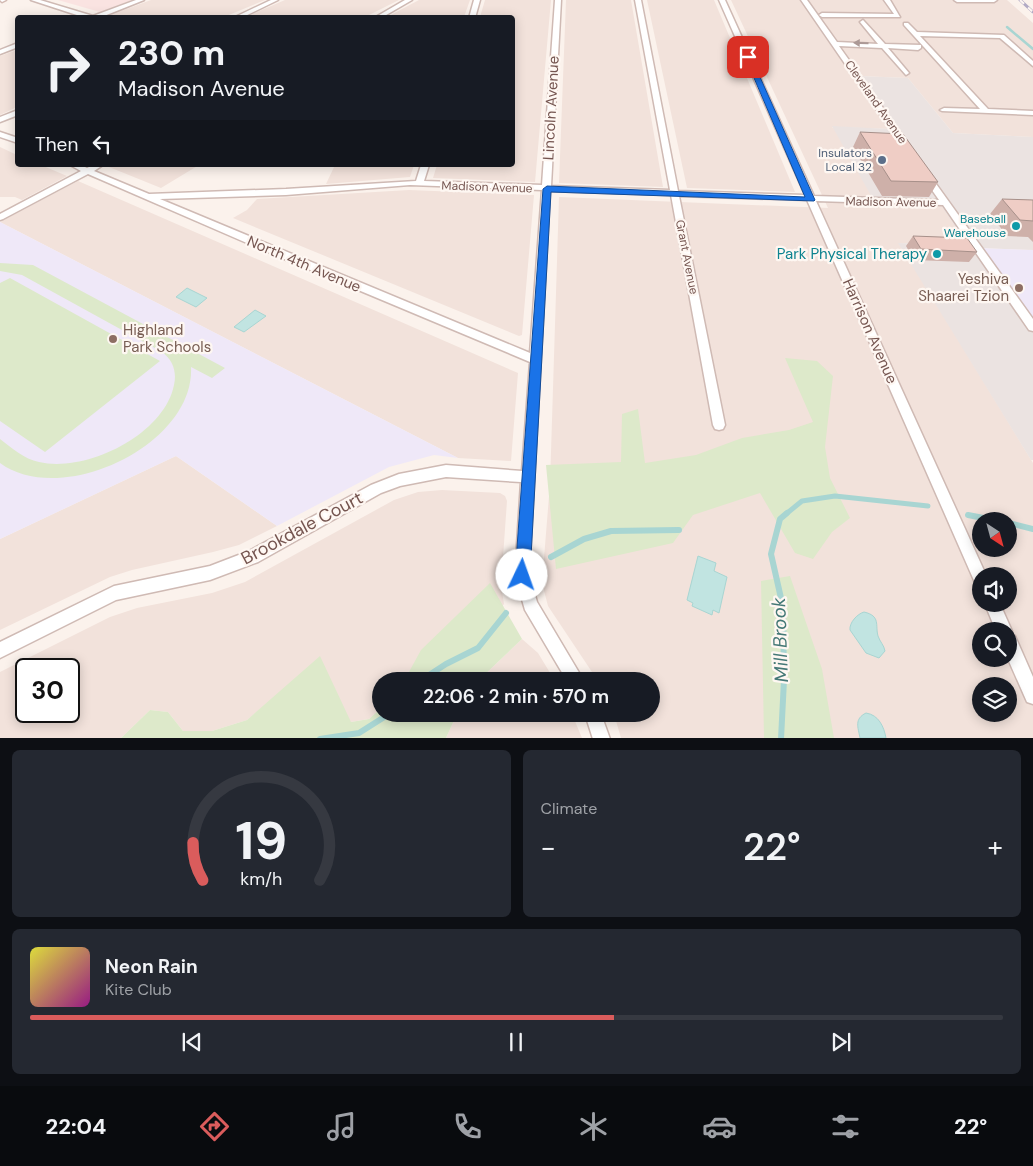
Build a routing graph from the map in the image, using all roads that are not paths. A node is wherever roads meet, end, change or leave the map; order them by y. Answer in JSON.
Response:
{"nodes":[{"id":1,"x":34,"y":0,"type":"edge"},
{"id":2,"x":140,"y":0,"type":"edge"},
{"id":3,"x":275,"y":0,"type":"edge"},
{"id":4,"x":409,"y":0,"type":"edge"},
{"id":5,"x":477,"y":0,"type":"edge"},
{"id":6,"x":558,"y":0,"type":"edge"},
{"id":7,"x":638,"y":0,"type":"edge"},
{"id":8,"x":722,"y":0,"type":"edge"},
{"id":9,"x":804,"y":0,"type":"edge"},
{"id":10,"x":887,"y":0,"type":"edge"},
{"id":11,"x":957,"y":0,"type":"edge"},
{"id":12,"x":994,"y":0,"type":"edge"},
{"id":13,"x":86,"y":15,"type":"edge"},
{"id":14,"x":99,"y":15,"type":"edge"},
{"id":15,"x":242,"y":15,"type":"edge"},
{"id":16,"x":382,"y":15,"type":"edge"},
{"id":17,"x":473,"y":15,"type":"edge"},
{"id":18,"x":822,"y":15,"type":"dead end"},
{"id":19,"x":863,"y":22,"type":"dead end"},
{"id":20,"x":906,"y":24,"type":"dead end"},
{"id":21,"x":916,"y":34,"type":"junction"},
{"id":22,"x":835,"y":44,"type":"junction"},
{"id":23,"x":882,"y":45,"type":"junction"},
{"id":24,"x":15,"y":46,"type":"edge"},
{"id":25,"x":922,"y":46,"type":"junction"},
{"id":26,"x":0,"y":52,"type":"edge"},
{"id":27,"x":1033,"y":64,"type":"edge"},
{"id":28,"x":906,"y":73,"type":"dead end"},
{"id":29,"x":944,"y":110,"type":"dead end"},
{"id":30,"x":986,"y":112,"type":"junction"},
{"id":31,"x":15,"y":113,"type":"edge"},
{"id":32,"x":1033,"y":114,"type":"edge"},
{"id":33,"x":0,"y":120,"type":"edge"},
{"id":34,"x":0,"y":134,"type":"edge"},
{"id":35,"x":15,"y":140,"type":"edge"},
{"id":36,"x":912,"y":155,"type":"edge"},
{"id":37,"x":79,"y":167,"type":"edge"},
{"id":38,"x":95,"y":167,"type":"edge"},
{"id":39,"x":424,"y":167,"type":"edge"},
{"id":40,"x":88,"y":171,"type":"junction"},
{"id":41,"x":924,"y":172,"type":"edge"},
{"id":42,"x":419,"y":184,"type":"junction"},
{"id":43,"x":547,"y":189,"type":"junction"},
{"id":44,"x":676,"y":194,"type":"junction"},
{"id":45,"x":148,"y":197,"type":"junction"},
{"id":46,"x":811,"y":200,"type":"junction"},
{"id":47,"x":945,"y":203,"type":"junction"},
{"id":48,"x":0,"y":217,"type":"edge"},
{"id":49,"x":1033,"y":327,"type":"edge"},
{"id":50,"x":535,"y":360,"type":"junction"},
{"id":51,"x":719,"y":425,"type":"dead end"},
{"id":52,"x":527,"y":478,"type":"junction"},
{"id":53,"x":975,"y":567,"type":"edge"},
{"id":54,"x":0,"y":650,"type":"edge"},
{"id":55,"x":1017,"y":660,"type":"edge"},
{"id":56,"x":571,"y":672,"type":"edge"},
{"id":57,"x":1033,"y":696,"type":"edge"},
{"id":58,"x":596,"y":722,"type":"edge"},
{"id":59,"x":602,"y":738,"type":"edge"}],
"edges":[{"from":1,"to":13,"type":"street"},
{"from":2,"to":14,"type":"street"},
{"from":3,"to":15,"type":"street"},
{"from":4,"to":16,"type":"street"},
{"from":5,"to":17,"type":"street"},
{"from":6,"to":43,"type":"street","name":"Lincoln Avenue"},
{"from":7,"to":44,"type":"street","name":"Grant Avenue"},
{"from":8,"to":46,"type":"street","name":"Harrison Avenue"},
{"from":9,"to":22,"type":"street","name":"Cleveland Avenue"},
{"from":10,"to":18,"type":"street"},
{"from":11,"to":12,"type":"street"},
{"from":19,"to":23,"type":"street"},
{"from":20,"to":21,"type":"street"},
{"from":21,"to":25,"type":"street"},
{"from":21,"to":27,"type":"street"},
{"from":22,"to":23,"type":"street"},
{"from":22,"to":36,"type":"street","name":"Cleveland Avenue"},
{"from":23,"to":25,"type":"street"},
{"from":23,"to":28,"type":"street"},
{"from":24,"to":26,"type":"street"},
{"from":25,"to":30,"type":"street"},
{"from":29,"to":30,"type":"street"},
{"from":30,"to":32,"type":"street"},
{"from":31,"to":33,"type":"street"},
{"from":34,"to":35,"type":"street"},
{"from":37,"to":40,"type":"street","name":"North 4th Avenue"},
{"from":38,"to":40,"type":"street"},
{"from":39,"to":42,"type":"street"},
{"from":40,"to":45,"type":"street","name":"North 4th Avenue"},
{"from":40,"to":48,"type":"street"},
{"from":41,"to":47,"type":"street"},
{"from":42,"to":43,"type":"street","name":"Madison Avenue"},
{"from":42,"to":45,"type":"street","name":"Madison Avenue"},
{"from":43,"to":44,"type":"street","name":"Madison Avenue"},
{"from":43,"to":50,"type":"street","name":"Lincoln Avenue"},
{"from":44,"to":46,"type":"street","name":"Madison Avenue"},
{"from":44,"to":51,"type":"street","name":"Grant Avenue"},
{"from":45,"to":50,"type":"street","name":"North 4th Avenue"},
{"from":46,"to":47,"type":"street","name":"Madison Avenue"},
{"from":46,"to":53,"type":"street","name":"Harrison Avenue"},
{"from":47,"to":49,"type":"street"},
{"from":50,"to":52,"type":"street","name":"Lincoln Avenue"},
{"from":52,"to":54,"type":"street","name":"Brookdale Court"},
{"from":52,"to":56,"type":"street","name":"Lincoln Avenue"},
{"from":55,"to":57,"type":"street"},
{"from":58,"to":59,"type":"street"}]}
